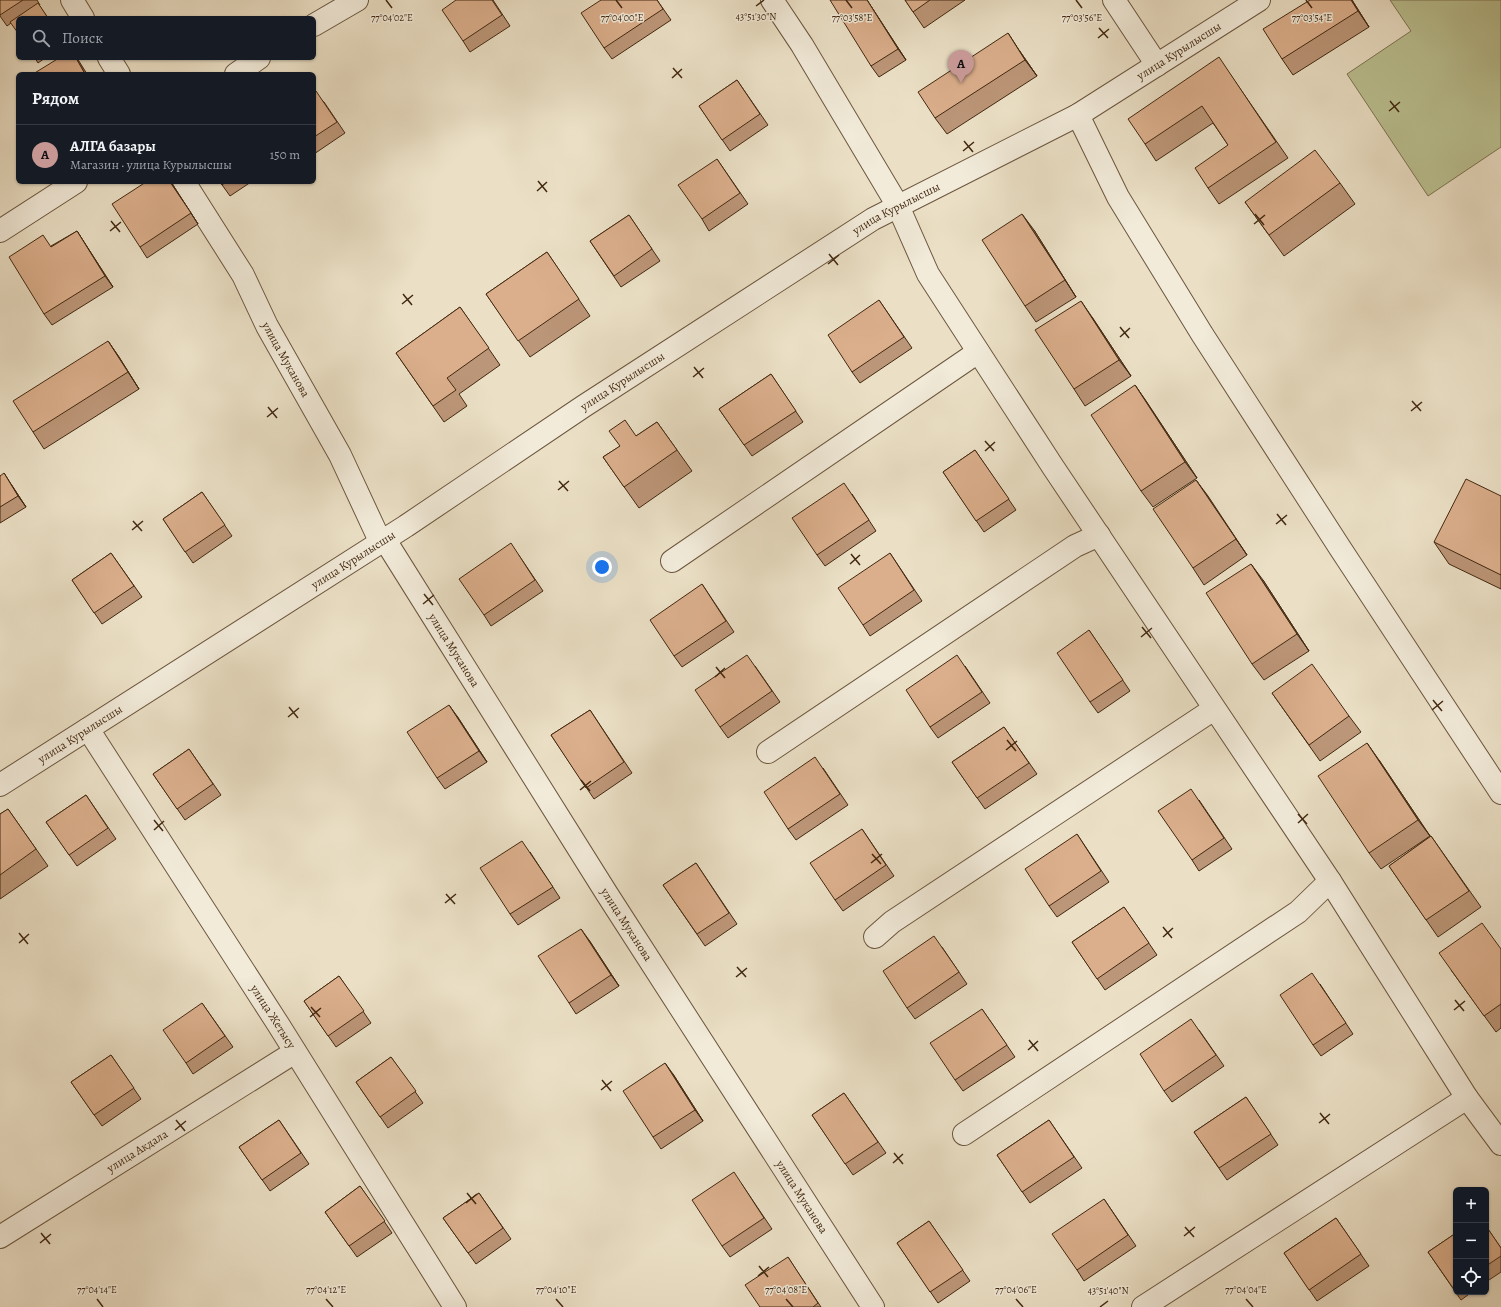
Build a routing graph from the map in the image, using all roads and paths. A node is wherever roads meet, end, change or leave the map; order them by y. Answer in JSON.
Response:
{"nodes":[{"id":1,"x":72,"y":0,"type":"edge"},
{"id":2,"x":357,"y":0,"type":"edge"},
{"id":3,"x":772,"y":0,"type":"edge"},
{"id":4,"x":1114,"y":0,"type":"edge"},
{"id":5,"x":1259,"y":0,"type":"edge"},
{"id":6,"x":82,"y":16,"type":"edge"},
{"id":7,"x":316,"y":25,"type":"edge"},
{"id":8,"x":110,"y":60,"type":"edge"},
{"id":9,"x":256,"y":60,"type":"edge"},
{"id":10,"x":1157,"y":65,"type":"junction"},
{"id":11,"x":118,"y":72,"type":"edge"},
{"id":12,"x":239,"y":72,"type":"edge"},
{"id":13,"x":1078,"y":115,"type":"junction"},
{"id":14,"x":73,"y":184,"type":"edge"},
{"id":15,"x":185,"y":184,"type":"edge"},
{"id":16,"x":898,"y":206,"type":"junction"},
{"id":17,"x":0,"y":232,"type":"edge"},
{"id":18,"x":978,"y":352,"type":"junction"},
{"id":19,"x":1099,"y":535,"type":"junction"},
{"id":20,"x":382,"y":540,"type":"junction"},
{"id":21,"x":672,"y":561,"type":"dead end"},
{"id":22,"x":1214,"y":709,"type":"junction"},
{"id":23,"x":88,"y":728,"type":"junction"},
{"id":24,"x":768,"y":752,"type":"dead end"},
{"id":25,"x":0,"y":785,"type":"edge"},
{"id":26,"x":1501,"y":793,"type":"edge"},
{"id":27,"x":1330,"y":881,"type":"junction"},
{"id":28,"x":875,"y":937,"type":"dead end"},
{"id":29,"x":295,"y":1052,"type":"junction"},
{"id":30,"x":1467,"y":1098,"type":"junction"},
{"id":31,"x":964,"y":1134,"type":"dead end"},
{"id":32,"x":1501,"y":1144,"type":"edge"},
{"id":33,"x":0,"y":1237,"type":"edge"},
{"id":34,"x":455,"y":1307,"type":"edge"},
{"id":35,"x":873,"y":1307,"type":"edge"},
{"id":36,"x":1142,"y":1307,"type":"edge"}],
"edges":[{"from":1,"to":6,"type":"street"},
{"from":2,"to":7,"type":"street"},
{"from":3,"to":16,"type":"street"},
{"from":4,"to":10,"type":"street"},
{"from":5,"to":10,"type":"street","name":"улица Курылысшы"},
{"from":8,"to":11,"type":"street"},
{"from":9,"to":12,"type":"street"},
{"from":10,"to":13,"type":"street","name":"улица Курылысшы"},
{"from":13,"to":16,"type":"street","name":"улица Курылысшы"},
{"from":13,"to":26,"type":"street"},
{"from":14,"to":17,"type":"street"},
{"from":15,"to":20,"type":"street","name":"улица Муканова"},
{"from":16,"to":18,"type":"street"},
{"from":16,"to":20,"type":"street","name":"улица Курылысшы"},
{"from":18,"to":19,"type":"street"},
{"from":18,"to":21,"type":"street"},
{"from":19,"to":22,"type":"street"},
{"from":19,"to":24,"type":"street"},
{"from":20,"to":23,"type":"street","name":"улица Курылысшы"},
{"from":20,"to":35,"type":"street","name":"улица Муканова"},
{"from":22,"to":27,"type":"street"},
{"from":22,"to":28,"type":"street"},
{"from":23,"to":25,"type":"street","name":"улица Курылысшы"},
{"from":23,"to":29,"type":"street","name":"улица Жетысу"},
{"from":27,"to":30,"type":"street"},
{"from":27,"to":31,"type":"street"},
{"from":29,"to":33,"type":"street","name":"улица Акдала"},
{"from":29,"to":34,"type":"street","name":"улица Жетысу"},
{"from":30,"to":32,"type":"street"},
{"from":30,"to":36,"type":"street"}]}
